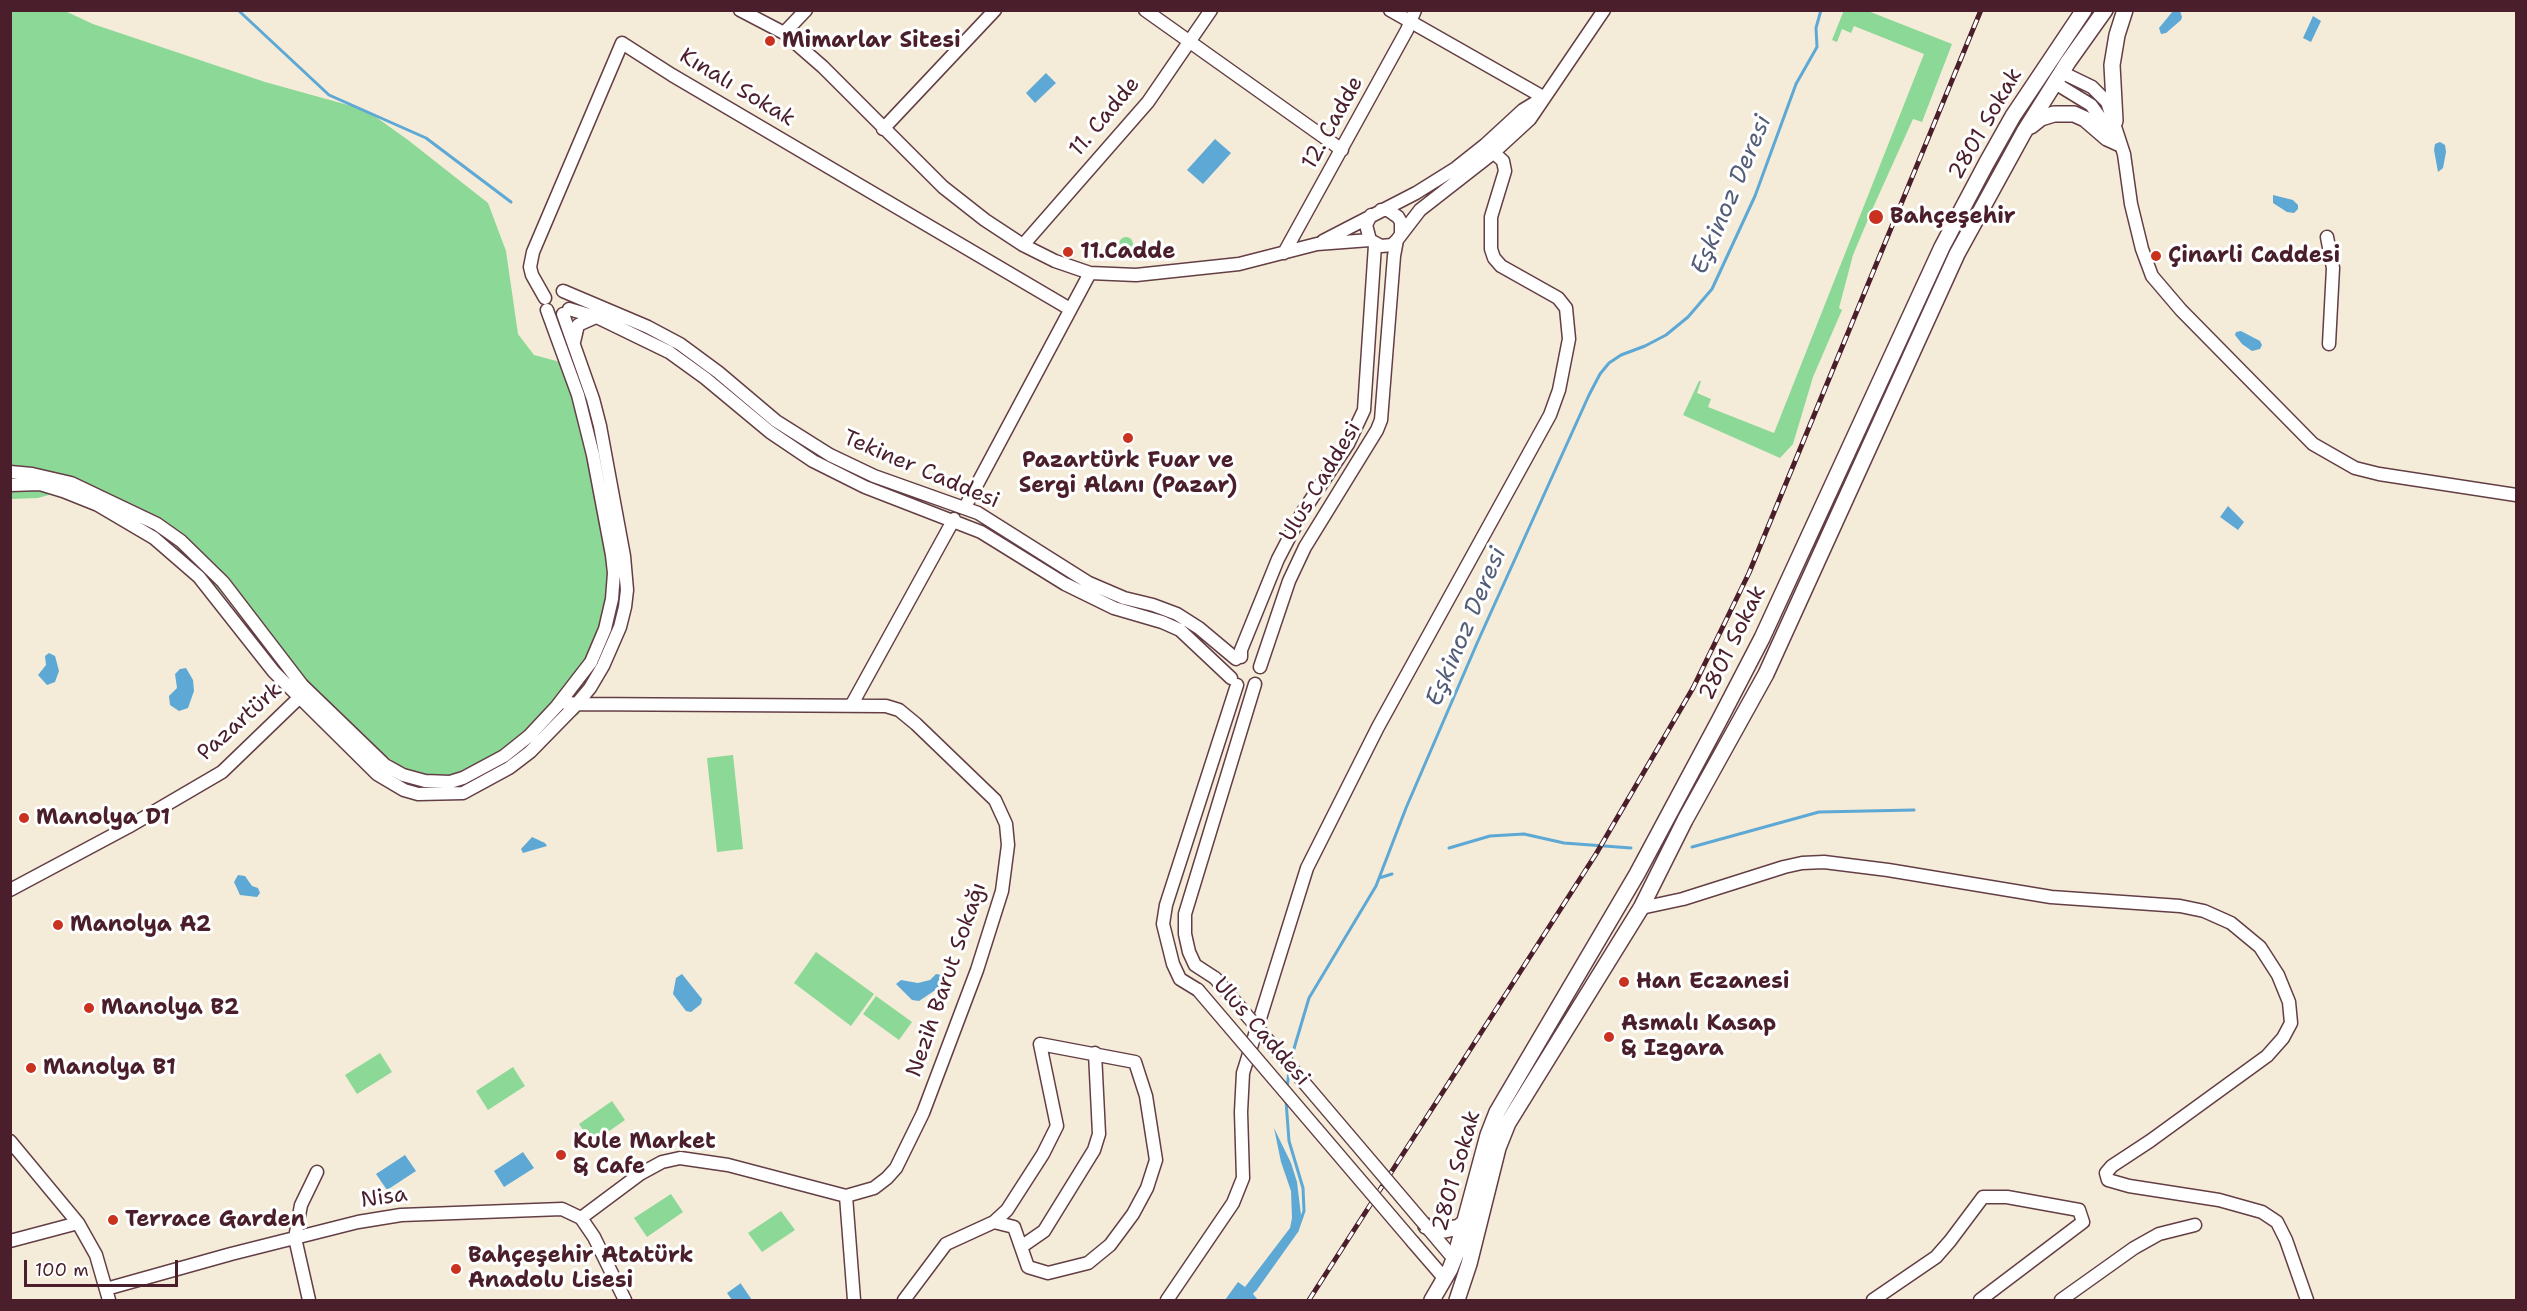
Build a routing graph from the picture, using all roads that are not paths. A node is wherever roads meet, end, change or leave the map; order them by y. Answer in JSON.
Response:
{"nodes":[{"id":1,"x":740,"y":10,"type":"edge"},
{"id":2,"x":806,"y":10,"type":"edge"},
{"id":3,"x":995,"y":10,"type":"edge"},
{"id":4,"x":1145,"y":10,"type":"edge"},
{"id":5,"x":1211,"y":10,"type":"edge"},
{"id":6,"x":1390,"y":10,"type":"edge"},
{"id":7,"x":1604,"y":10,"type":"edge"},
{"id":8,"x":2085,"y":10,"type":"edge"},
{"id":9,"x":2092,"y":10,"type":"edge"},
{"id":10,"x":2105,"y":10,"type":"edge"},
{"id":11,"x":2125,"y":10,"type":"edge"},
{"id":12,"x":1413,"y":16,"type":"edge"},
{"id":13,"x":784,"y":33,"type":"junction"},
{"id":14,"x":1189,"y":41,"type":"junction"},
{"id":15,"x":2057,"y":75,"type":"junction"},
{"id":16,"x":2039,"y":76,"type":"junction"},
{"id":17,"x":1543,"y":97,"type":"junction"},
{"id":18,"x":2115,"y":121,"type":"junction"},
{"id":19,"x":883,"y":129,"type":"junction"},
{"id":20,"x":2024,"y":132,"type":"junction"},
{"id":21,"x":2121,"y":148,"type":"junction"},
{"id":22,"x":1489,"y":149,"type":"junction"},
{"id":23,"x":1342,"y":150,"type":"junction"},
{"id":24,"x":1376,"y":212,"type":"junction"},
{"id":25,"x":2327,"y":237,"type":"dead end"},
{"id":26,"x":1399,"y":238,"type":"junction"},
{"id":27,"x":1373,"y":242,"type":"junction"},
{"id":28,"x":1317,"y":244,"type":"junction"},
{"id":29,"x":1023,"y":245,"type":"junction"},
{"id":30,"x":1284,"y":253,"type":"junction"},
{"id":31,"x":1090,"y":273,"type":"junction"},
{"id":32,"x":563,"y":291,"type":"junction"},
{"id":33,"x":546,"y":304,"type":"junction"},
{"id":34,"x":1070,"y":309,"type":"junction"},
{"id":35,"x":566,"y":312,"type":"junction"},
{"id":36,"x":596,"y":317,"type":"junction"},
{"id":37,"x":573,"y":343,"type":"junction"},
{"id":38,"x":2329,"y":344,"type":"dead end"},
{"id":39,"x":10,"y":472,"type":"edge"},
{"id":40,"x":10,"y":484,"type":"edge"},
{"id":41,"x":2517,"y":495,"type":"edge"},
{"id":42,"x":964,"y":507,"type":"junction"},
{"id":43,"x":954,"y":519,"type":"junction"},
{"id":44,"x":1238,"y":658,"type":"junction"},
{"id":45,"x":1260,"y":667,"type":"junction"},
{"id":46,"x":1234,"y":682,"type":"junction"},
{"id":47,"x":1255,"y":684,"type":"junction"},
{"id":48,"x":307,"y":697,"type":"junction"},
{"id":49,"x":561,"y":702,"type":"junction"},
{"id":50,"x":577,"y":704,"type":"junction"},
{"id":51,"x":851,"y":706,"type":"junction"},
{"id":52,"x":1648,"y":854,"type":"junction"},
{"id":53,"x":10,"y":890,"type":"edge"},
{"id":54,"x":1641,"y":908,"type":"junction"},
{"id":55,"x":1095,"y":1053,"type":"junction"},
{"id":56,"x":10,"y":1141,"type":"edge"},
{"id":57,"x":318,"y":1172,"type":"dead end"},
{"id":58,"x":846,"y":1196,"type":"junction"},
{"id":59,"x":581,"y":1218,"type":"junction"},
{"id":60,"x":1466,"y":1221,"type":"junction"},
{"id":61,"x":994,"y":1222,"type":"junction"},
{"id":62,"x":78,"y":1223,"type":"junction"},
{"id":63,"x":2194,"y":1225,"type":"dead end"},
{"id":64,"x":1426,"y":1226,"type":"junction"},
{"id":65,"x":295,"y":1239,"type":"junction"},
{"id":66,"x":10,"y":1241,"type":"edge"},
{"id":67,"x":1021,"y":1246,"type":"junction"},
{"id":68,"x":1454,"y":1259,"type":"junction"},
{"id":69,"x":1470,"y":1264,"type":"junction"},
{"id":70,"x":1451,"y":1278,"type":"junction"},
{"id":71,"x":108,"y":1295,"type":"edge"},
{"id":72,"x":309,"y":1300,"type":"edge"},
{"id":73,"x":625,"y":1300,"type":"edge"},
{"id":74,"x":854,"y":1300,"type":"edge"},
{"id":75,"x":904,"y":1300,"type":"edge"},
{"id":76,"x":1167,"y":1300,"type":"edge"},
{"id":77,"x":1439,"y":1300,"type":"edge"},
{"id":78,"x":1456,"y":1300,"type":"edge"},
{"id":79,"x":1873,"y":1300,"type":"edge"},
{"id":80,"x":1980,"y":1300,"type":"edge"},
{"id":81,"x":2061,"y":1300,"type":"edge"},
{"id":82,"x":2307,"y":1300,"type":"edge"}],
"edges":[{"from":1,"to":13,"type":"street"},
{"from":2,"to":13,"type":"street"},
{"from":3,"to":19,"type":"street"},
{"from":4,"to":14,"type":"street"},
{"from":5,"to":14,"type":"street","name":"11. Cadde"},
{"from":6,"to":12,"type":"street"},
{"from":7,"to":17,"type":"street"},
{"from":8,"to":16,"type":"main road","name":"2801 Sokak"},
{"from":9,"to":15,"type":"main road"},
{"from":10,"to":15,"type":"main road","name":"2801 Sokak"},
{"from":11,"to":18,"type":"main road"},
{"from":12,"to":17,"type":"street"},
{"from":12,"to":23,"type":"street","name":"12. Cadde"},
{"from":13,"to":19,"type":"street"},
{"from":14,"to":23,"type":"street"},
{"from":14,"to":29,"type":"street","name":"11. Cadde"},
{"from":15,"to":16,"type":"main road"},
{"from":15,"to":18,"type":"street"},
{"from":15,"to":20,"type":"main road","name":"2801 Sokak"},
{"from":15,"to":21,"type":"street"},
{"from":16,"to":52,"type":"main road","name":"2801 Sokak"},
{"from":17,"to":22,"type":"street"},
{"from":18,"to":21,"type":"street"},
{"from":19,"to":29,"type":"street"},
{"from":20,"to":21,"type":"main road"},
{"from":20,"to":54,"type":"main road","name":"2801 Sokak"},
{"from":21,"to":41,"type":"street"},
{"from":22,"to":24,"type":"street"},
{"from":22,"to":26,"type":"street"},
{"from":22,"to":76,"type":"street"},
{"from":23,"to":30,"type":"street","name":"12. Cadde"},
{"from":24,"to":26,"type":"street"},
{"from":24,"to":27,"type":"street"},
{"from":24,"to":28,"type":"street"},
{"from":25,"to":38,"type":"street"},
{"from":26,"to":27,"type":"street"},
{"from":26,"to":45,"type":"street","name":"Ulus Caddesi"},
{"from":27,"to":28,"type":"street"},
{"from":27,"to":44,"type":"street","name":"Ulus Caddesi"},
{"from":28,"to":30,"type":"street"},
{"from":29,"to":31,"type":"street"},
{"from":30,"to":31,"type":"street"},
{"from":31,"to":34,"type":"street"},
{"from":32,"to":33,"type":"street"},
{"from":32,"to":35,"type":"street"},
{"from":32,"to":42,"type":"street","name":"Tekiner Caddesi"},
{"from":33,"to":34,"type":"street","name":"Kınalı Sokak"},
{"from":33,"to":35,"type":"street","name":"Tekiner Caddesi"},
{"from":33,"to":49,"type":"street"},
{"from":34,"to":42,"type":"street"},
{"from":35,"to":36,"type":"street","name":"Tekiner Caddesi"},
{"from":35,"to":37,"type":"street"},
{"from":36,"to":37,"type":"street"},
{"from":36,"to":43,"type":"street","name":"Tekiner Caddesi"},
{"from":37,"to":50,"type":"street"},
{"from":39,"to":48,"type":"street"},
{"from":40,"to":48,"type":"street"},
{"from":42,"to":44,"type":"street","name":"Tekiner Caddesi"},
{"from":43,"to":46,"type":"street","name":"Tekiner Caddesi"},
{"from":43,"to":51,"type":"street"},
{"from":44,"to":45,"type":"street"},
{"from":44,"to":46,"type":"street","name":"Ulus Caddesi"},
{"from":45,"to":47,"type":"street","name":"Ulus Caddesi"},
{"from":46,"to":47,"type":"street"},
{"from":46,"to":70,"type":"street","name":"Ulus Caddesi","bridge":true},
{"from":47,"to":64,"type":"street","name":"Ulus Caddesi","bridge":true},
{"from":48,"to":49,"type":"street"},
{"from":48,"to":50,"type":"street"},
{"from":48,"to":53,"type":"street","name":"Pazartürk"},
{"from":49,"to":50,"type":"street","name":"Nezih Barut Sokağı"},
{"from":50,"to":51,"type":"street","name":"Nezih Barut Sokağı"},
{"from":51,"to":58,"type":"street","name":"Nezih Barut Sokağı"},
{"from":52,"to":54,"type":"main road"},
{"from":52,"to":60,"type":"main road","name":"2801 Sokak"},
{"from":54,"to":69,"type":"main road","name":"2801 Sokak"},
{"from":54,"to":82,"type":"street"},
{"from":55,"to":61,"type":"street"},
{"from":55,"to":67,"type":"street"},
{"from":55,"to":67,"type":"street"},
{"from":56,"to":62,"type":"street"},
{"from":57,"to":65,"type":"street"},
{"from":58,"to":59,"type":"street"},
{"from":58,"to":74,"type":"street"},
{"from":59,"to":65,"type":"street","name":"Nisa"},
{"from":59,"to":73,"type":"street"},
{"from":60,"to":64,"type":"main road"},
{"from":60,"to":68,"type":"main road","name":"2801 Sokak"},
{"from":61,"to":67,"type":"street"},
{"from":61,"to":75,"type":"street"},
{"from":62,"to":66,"type":"street"},
{"from":62,"to":71,"type":"street"},
{"from":63,"to":81,"type":"street"},
{"from":64,"to":68,"type":"street","name":"Ulus Caddesi"},
{"from":65,"to":71,"type":"street","name":"Nisa"},
{"from":65,"to":72,"type":"street"},
{"from":68,"to":70,"type":"main road","name":"2801 Sokak"},
{"from":69,"to":70,"type":"main road"},
{"from":69,"to":78,"type":"main road","name":"2801 Sokak"},
{"from":70,"to":77,"type":"main road","name":"2801 Sokak"},
{"from":79,"to":80,"type":"street"}]}
